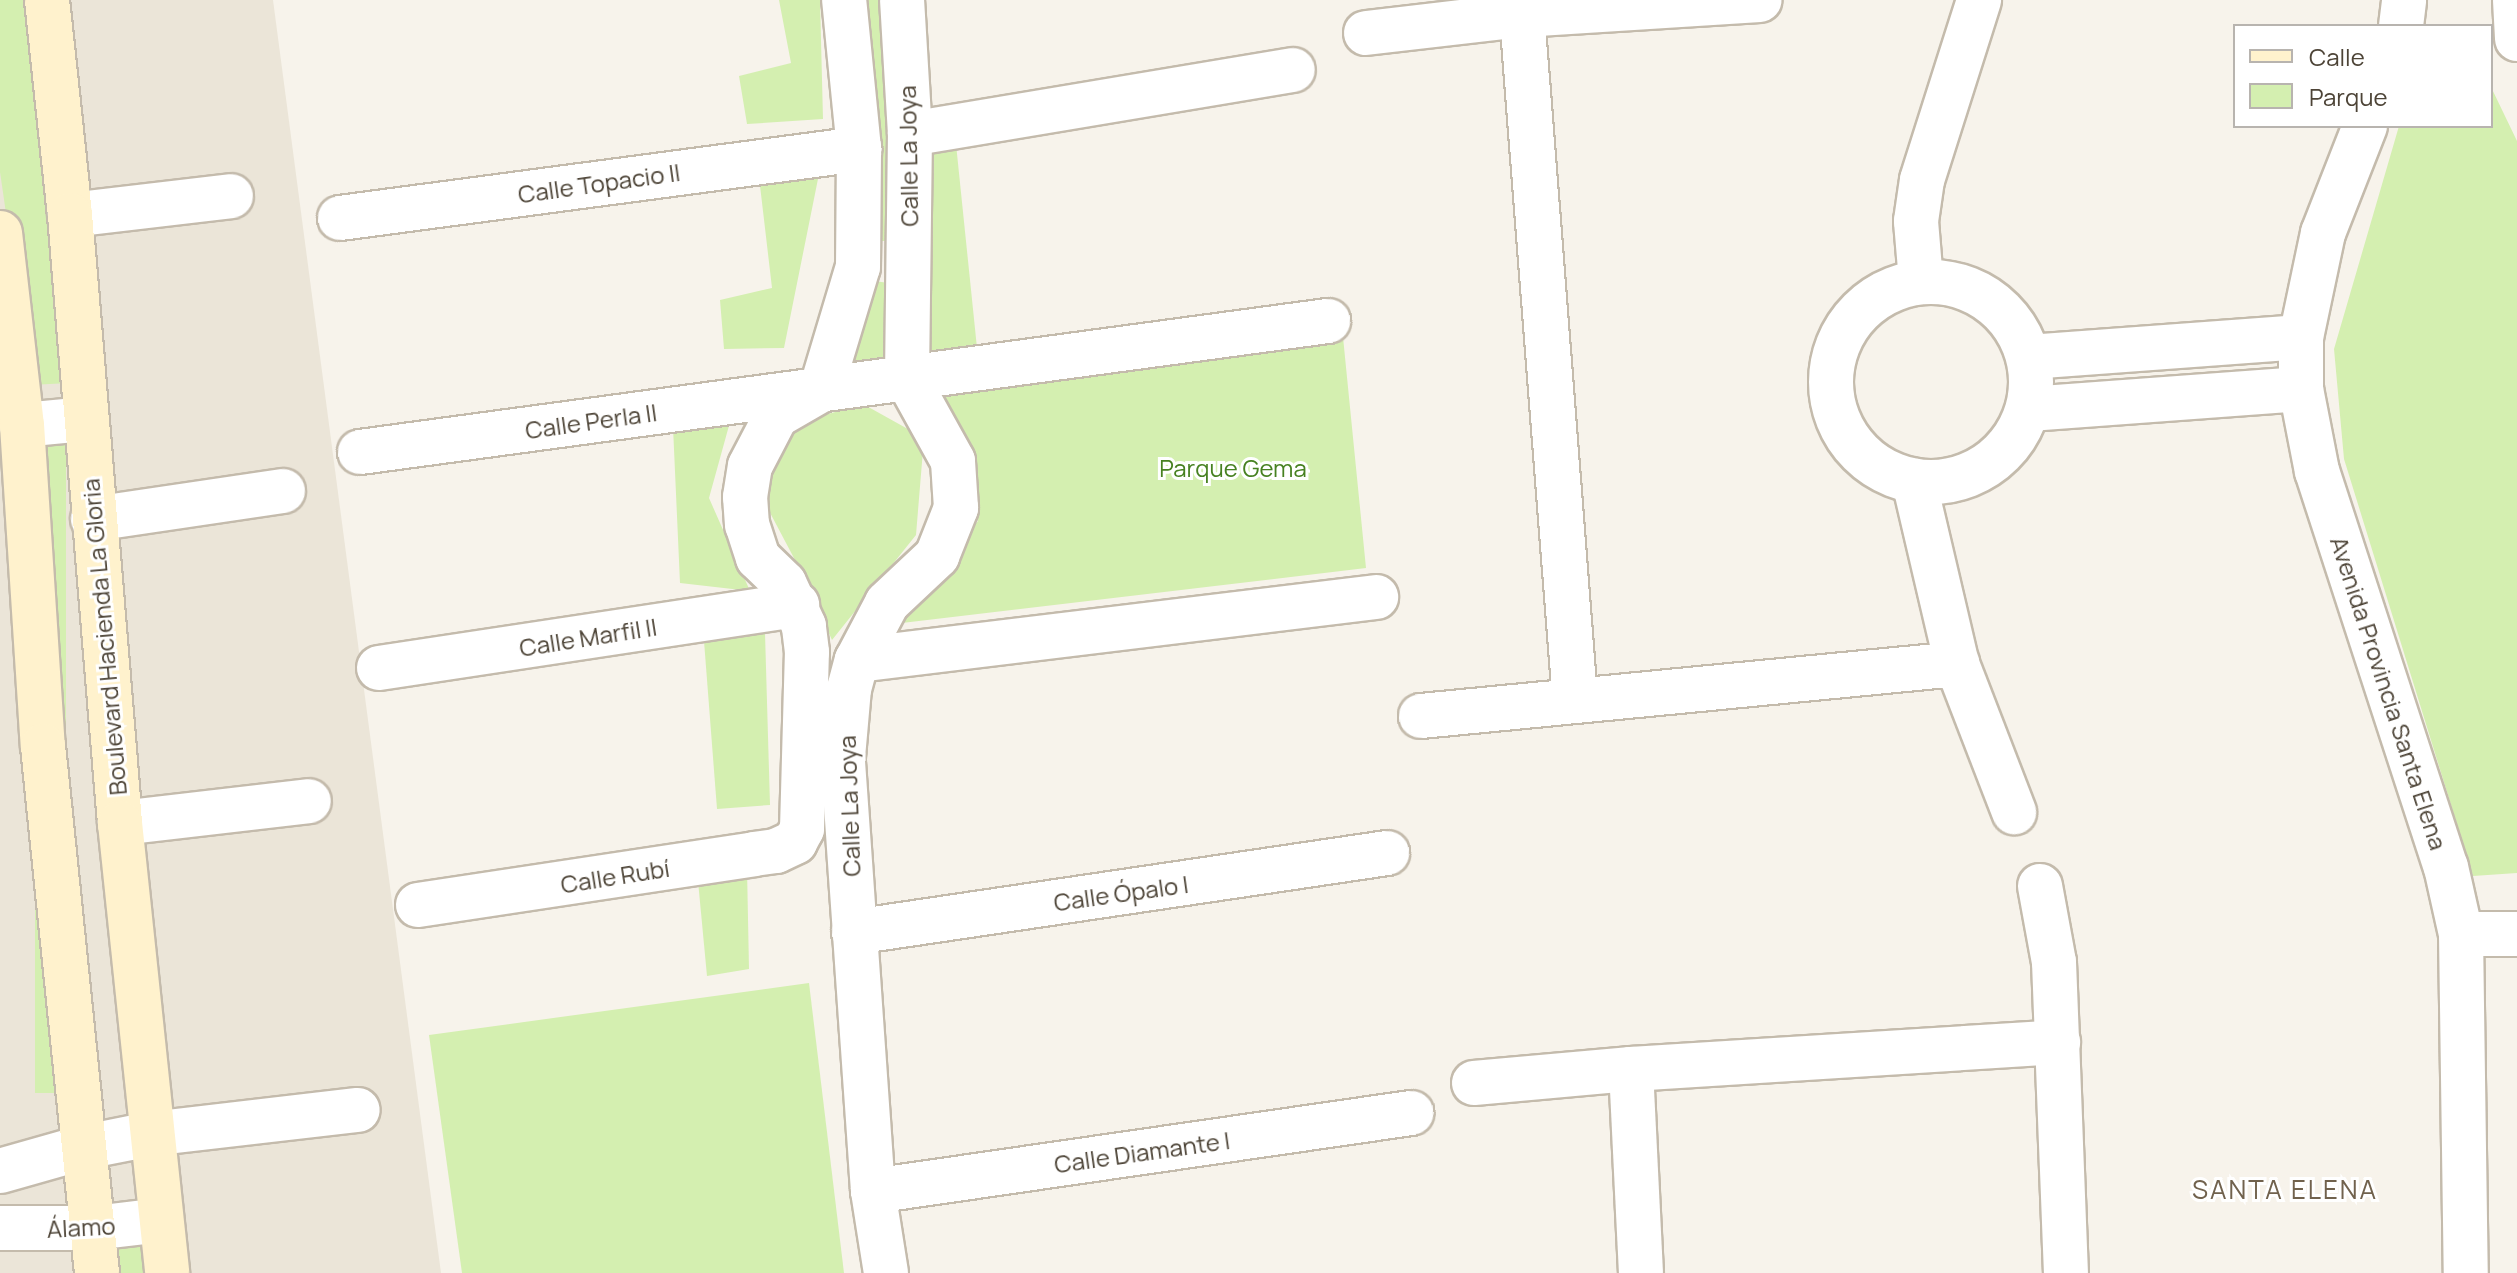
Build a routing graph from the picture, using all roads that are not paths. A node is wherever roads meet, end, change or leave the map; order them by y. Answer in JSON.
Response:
{"nodes":[{"id":1,"x":47,"y":0,"type":"edge"},
{"id":2,"x":844,"y":0,"type":"edge"},
{"id":3,"x":902,"y":0,"type":"edge"},
{"id":4,"x":1760,"y":0,"type":"edge"},
{"id":5,"x":1979,"y":0,"type":"edge"},
{"id":6,"x":2404,"y":0,"type":"edge"},
{"id":7,"x":1522,"y":15,"type":"junction"},
{"id":8,"x":2401,"y":24,"type":"edge"},
{"id":9,"x":1366,"y":33,"type":"dead end"},
{"id":10,"x":1293,"y":70,"type":"dead end"},
{"id":11,"x":2364,"y":128,"type":"edge"},
{"id":12,"x":910,"y":134,"type":"junction"},
{"id":13,"x":859,"y":149,"type":"junction"},
{"id":14,"x":231,"y":196,"type":"dead end"},
{"id":15,"x":70,"y":215,"type":"junction"},
{"id":16,"x":340,"y":218,"type":"dead end"},
{"id":17,"x":0,"y":233,"type":"edge"},
{"id":18,"x":858,"y":267,"type":"junction"},
{"id":19,"x":909,"y":267,"type":"junction"},
{"id":20,"x":1921,"y":281,"type":"junction"},
{"id":21,"x":1328,"y":321,"type":"dead end"},
{"id":22,"x":2301,"y":337,"type":"junction"},
{"id":23,"x":2029,"y":357,"type":"junction"},
{"id":24,"x":907,"y":378,"type":"junction"},
{"id":25,"x":2301,"y":389,"type":"junction"},
{"id":26,"x":821,"y":390,"type":"junction"},
{"id":27,"x":2029,"y":409,"type":"junction"},
{"id":28,"x":86,"y":419,"type":"junction"},
{"id":29,"x":22,"y":425,"type":"junction"},
{"id":30,"x":360,"y":452,"type":"dead end"},
{"id":31,"x":1914,"y":481,"type":"junction"},
{"id":32,"x":283,"y":491,"type":"dead end"},
{"id":33,"x":93,"y":519,"type":"junction"},
{"id":34,"x":1376,"y":597,"type":"dead end"},
{"id":35,"x":797,"y":605,"type":"junction"},
{"id":36,"x":857,"y":660,"type":"junction"},
{"id":37,"x":1957,"y":664,"type":"junction"},
{"id":38,"x":379,"y":668,"type":"dead end"},
{"id":39,"x":1575,"y":699,"type":"junction"},
{"id":40,"x":1421,"y":716,"type":"dead end"},
{"id":41,"x":309,"y":801,"type":"dead end"},
{"id":42,"x":2014,"y":812,"type":"dead end"},
{"id":43,"x":120,"y":823,"type":"junction"},
{"id":44,"x":802,"y":829,"type":"joint"},
{"id":45,"x":1387,"y":853,"type":"dead end"},
{"id":46,"x":2040,"y":886,"type":"dead end"},
{"id":47,"x":418,"y":905,"type":"dead end"},
{"id":48,"x":854,"y":932,"type":"junction"},
{"id":49,"x":2461,"y":934,"type":"junction"},
{"id":50,"x":2517,"y":934,"type":"edge"},
{"id":51,"x":2058,"y":1042,"type":"junction"},
{"id":52,"x":1631,"y":1069,"type":"junction"},
{"id":53,"x":1474,"y":1083,"type":"dead end"},
{"id":54,"x":358,"y":1110,"type":"dead end"},
{"id":55,"x":1411,"y":1113,"type":"dead end"},
{"id":56,"x":150,"y":1134,"type":"junction"},
{"id":57,"x":85,"y":1147,"type":"junction"},
{"id":58,"x":0,"y":1171,"type":"edge"},
{"id":59,"x":873,"y":1191,"type":"junction"},
{"id":60,"x":161,"y":1220,"type":"junction"},
{"id":61,"x":0,"y":1228,"type":"edge"},
{"id":62,"x":94,"y":1228,"type":"junction"},
{"id":63,"x":97,"y":1273,"type":"edge"},
{"id":64,"x":167,"y":1273,"type":"edge"},
{"id":65,"x":886,"y":1273,"type":"edge"},
{"id":66,"x":1641,"y":1273,"type":"edge"},
{"id":67,"x":2066,"y":1273,"type":"edge"},
{"id":68,"x":2466,"y":1273,"type":"edge"}],
"edges":[{"from":1,"to":15,"type":"street","name":"Boulevard Hacienda La Gloria"},
{"from":2,"to":13,"type":"street","name":"Calle La Joya"},
{"from":3,"to":12,"type":"street","name":"Calle La Joya"},
{"from":4,"to":7,"type":"street"},
{"from":5,"to":20,"type":"street"},
{"from":6,"to":8,"type":"street"},
{"from":7,"to":9,"type":"street"},
{"from":7,"to":39,"type":"street"},
{"from":10,"to":12,"type":"street"},
{"from":11,"to":22,"type":"street","name":"Avenida Provincia Santa Elena"},
{"from":12,"to":19,"type":"street","name":"Calle La Joya"},
{"from":13,"to":16,"type":"street","name":"Calle Topacio II"},
{"from":13,"to":18,"type":"street","name":"Calle La Joya"},
{"from":14,"to":15,"type":"street"},
{"from":15,"to":28,"type":"street","name":"Boulevard Hacienda La Gloria"},
{"from":17,"to":29,"type":"street"},
{"from":18,"to":19,"type":"street"},
{"from":18,"to":26,"type":"street","name":"Calle La Joya"},
{"from":19,"to":24,"type":"street","name":"Calle La Joya"},
{"from":20,"to":23,"type":"street"},
{"from":20,"to":31,"type":"street"},
{"from":21,"to":24,"type":"street","name":"Calle Perla II"},
{"from":22,"to":23,"type":"street"},
{"from":22,"to":25,"type":"street","name":"Avenida Provincia Santa Elena"},
{"from":23,"to":27,"type":"street"},
{"from":24,"to":26,"type":"street","name":"Calle Perla II"},
{"from":24,"to":36,"type":"street","name":"Calle La Joya"},
{"from":25,"to":27,"type":"street"},
{"from":25,"to":49,"type":"street","name":"Avenida Provincia Santa Elena"},
{"from":26,"to":30,"type":"street","name":"Calle Perla II"},
{"from":26,"to":35,"type":"street","name":"Calle La Joya"},
{"from":27,"to":31,"type":"street"},
{"from":28,"to":29,"type":"street"},
{"from":28,"to":33,"type":"street","name":"Boulevard Hacienda La Gloria"},
{"from":29,"to":57,"type":"street"},
{"from":31,"to":37,"type":"street"},
{"from":32,"to":33,"type":"street"},
{"from":33,"to":43,"type":"street","name":"Boulevard Hacienda La Gloria"},
{"from":34,"to":36,"type":"street"},
{"from":35,"to":38,"type":"street","name":"Calle Marfil II"},
{"from":35,"to":44,"type":"street","name":"Calle La Joya"},
{"from":36,"to":48,"type":"street","name":"Calle La Joya"},
{"from":37,"to":39,"type":"street"},
{"from":37,"to":42,"type":"street"},
{"from":39,"to":40,"type":"street"},
{"from":41,"to":43,"type":"street"},
{"from":43,"to":56,"type":"street","name":"Boulevard Hacienda La Gloria"},
{"from":44,"to":47,"type":"street","name":"Calle Rubí"},
{"from":45,"to":48,"type":"street","name":"Calle Ópalo I"},
{"from":46,"to":51,"type":"street"},
{"from":48,"to":59,"type":"street","name":"Calle La Joya"},
{"from":49,"to":50,"type":"street"},
{"from":49,"to":68,"type":"street","name":"Avenida Provincia Santa Elena"},
{"from":51,"to":52,"type":"street"},
{"from":51,"to":67,"type":"street"},
{"from":52,"to":53,"type":"street"},
{"from":52,"to":66,"type":"street"},
{"from":54,"to":56,"type":"street"},
{"from":55,"to":59,"type":"street","name":"Calle Diamante I"},
{"from":56,"to":57,"type":"street"},
{"from":56,"to":60,"type":"street","name":"Boulevard Hacienda La Gloria"},
{"from":57,"to":58,"type":"street"},
{"from":57,"to":62,"type":"street"},
{"from":59,"to":65,"type":"street","name":"Calle La Joya"},
{"from":60,"to":62,"type":"street","name":"Álamo"},
{"from":60,"to":64,"type":"street","name":"Boulevard Hacienda La Gloria"},
{"from":61,"to":62,"type":"street","name":"Álamo"},
{"from":62,"to":63,"type":"street"}]}
